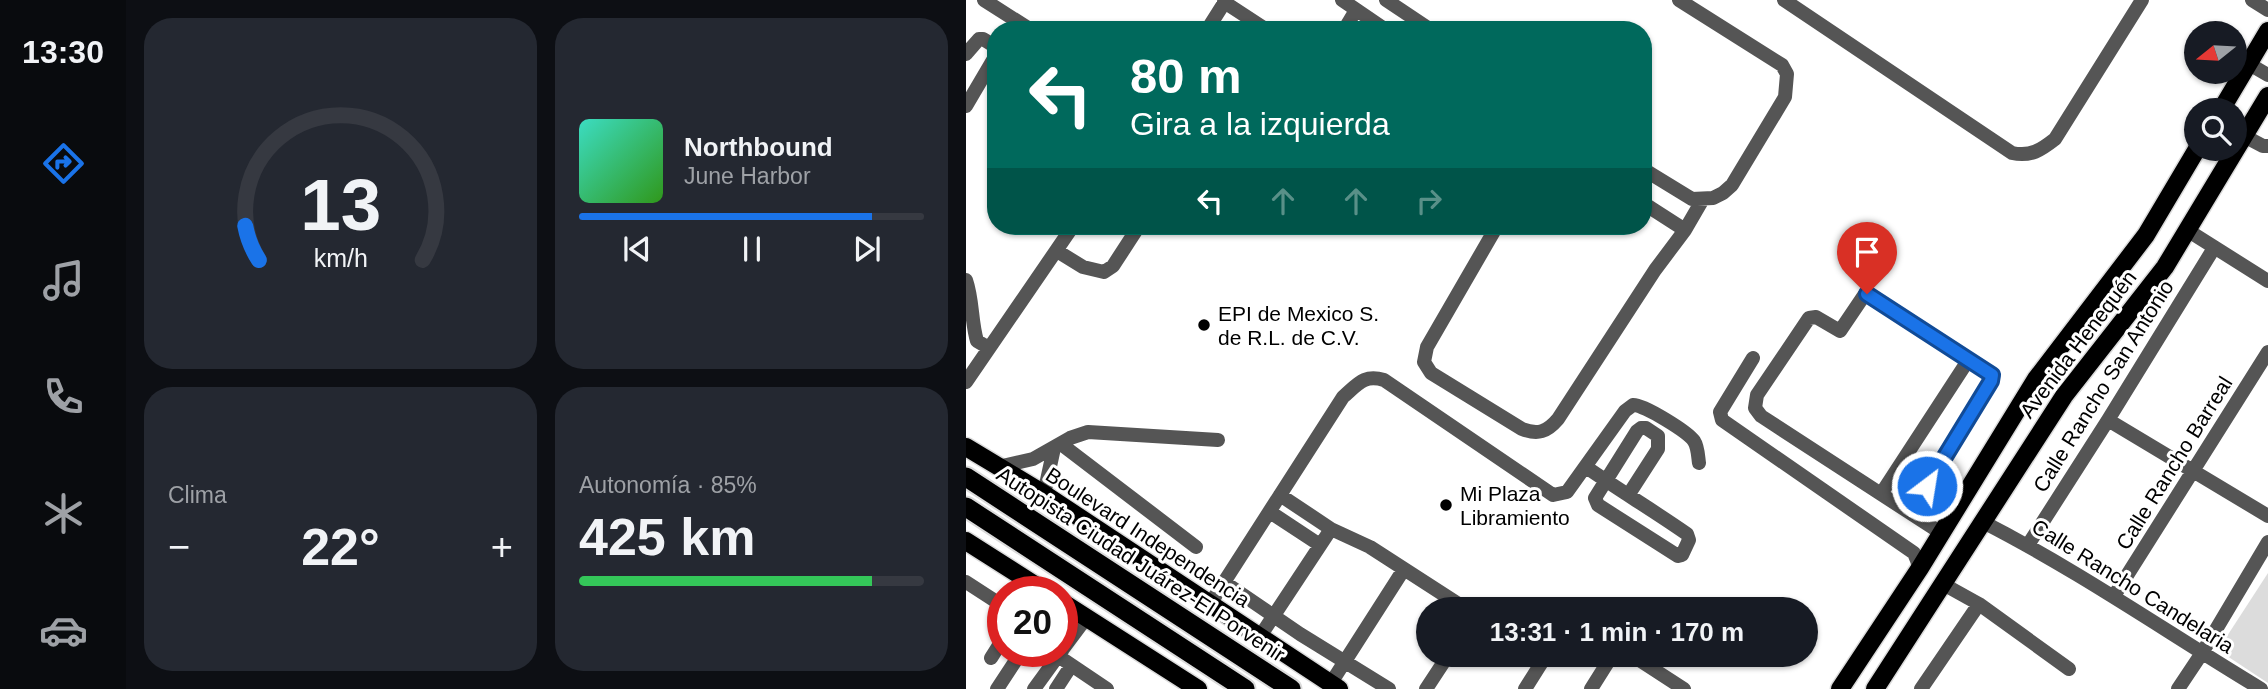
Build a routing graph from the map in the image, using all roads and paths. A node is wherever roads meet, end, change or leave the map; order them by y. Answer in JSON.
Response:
{"nodes":[{"id":1,"x":984,"y":0,"type":"edge"},
{"id":2,"x":1342,"y":0,"type":"edge"},
{"id":3,"x":1386,"y":0,"type":"edge"},
{"id":4,"x":1679,"y":0,"type":"edge"},
{"id":5,"x":1784,"y":0,"type":"edge"},
{"id":6,"x":2142,"y":0,"type":"edge"},
{"id":7,"x":2252,"y":0,"type":"edge"},
{"id":8,"x":1225,"y":1,"type":"edge"},
{"id":9,"x":1356,"y":10,"type":"junction"},
{"id":10,"x":2268,"y":10,"type":"edge"},
{"id":11,"x":1017,"y":21,"type":"edge"},
{"id":12,"x":1213,"y":21,"type":"edge"},
{"id":13,"x":1254,"y":21,"type":"edge"},
{"id":14,"x":1349,"y":21,"type":"edge"},
{"id":15,"x":1372,"y":21,"type":"edge"},
{"id":16,"x":1418,"y":21,"type":"edge"},
{"id":17,"x":2268,"y":31,"type":"edge"},
{"id":18,"x":987,"y":41,"type":"edge"},
{"id":19,"x":966,"y":54,"type":"edge"},
{"id":20,"x":2249,"y":64,"type":"junction"},
{"id":21,"x":987,"y":70,"type":"edge"},
{"id":22,"x":2268,"y":75,"type":"edge"},
{"id":23,"x":2268,"y":96,"type":"edge"},
{"id":24,"x":2228,"y":98,"type":"edge"},
{"id":25,"x":966,"y":106,"type":"edge"},
{"id":26,"x":2247,"y":131,"type":"edge"},
{"id":27,"x":2247,"y":138,"type":"edge"},
{"id":28,"x":2268,"y":146,"type":"edge"},
{"id":29,"x":2190,"y":161,"type":"edge"},
{"id":30,"x":2229,"y":161,"type":"edge"},
{"id":31,"x":1652,"y":175,"type":"edge"},
{"id":32,"x":1703,"y":199,"type":"junction"},
{"id":33,"x":1652,"y":209,"type":"edge"},
{"id":34,"x":1685,"y":230,"type":"junction"},
{"id":35,"x":2187,"y":230,"type":"junction"},
{"id":36,"x":1065,"y":235,"type":"edge"},
{"id":37,"x":1133,"y":235,"type":"edge"},
{"id":38,"x":1492,"y":235,"type":"edge"},
{"id":39,"x":2214,"y":248,"type":"junction"},
{"id":40,"x":1057,"y":251,"type":"junction"},
{"id":41,"x":966,"y":280,"type":"edge"},
{"id":42,"x":2268,"y":281,"type":"edge"},
{"id":43,"x":969,"y":324,"type":"edge"},
{"id":44,"x":978,"y":344,"type":"edge"},
{"id":45,"x":2268,"y":352,"type":"edge"},
{"id":46,"x":1753,"y":358,"type":"dead end"},
{"id":47,"x":1969,"y":359,"type":"junction"},
{"id":48,"x":2036,"y":379,"type":"junction"},
{"id":49,"x":966,"y":382,"type":"edge"},
{"id":50,"x":2064,"y":396,"type":"junction"},
{"id":51,"x":2108,"y":420,"type":"junction"},
{"id":52,"x":966,"y":432,"type":"edge"},
{"id":53,"x":1218,"y":440,"type":"dead end"},
{"id":54,"x":1058,"y":446,"type":"junction"},
{"id":55,"x":971,"y":453,"type":"edge"},
{"id":56,"x":1699,"y":463,"type":"dead end"},
{"id":57,"x":998,"y":467,"type":"junction"},
{"id":58,"x":1586,"y":467,"type":"junction"},
{"id":59,"x":2194,"y":470,"type":"junction"},
{"id":60,"x":1893,"y":476,"type":"junction"},
{"id":61,"x":966,"y":477,"type":"edge"},
{"id":62,"x":1606,"y":481,"type":"junction"},
{"id":63,"x":1044,"y":494,"type":"junction"},
{"id":64,"x":1629,"y":494,"type":"junction"},
{"id":65,"x":1881,"y":494,"type":"junction"},
{"id":66,"x":1280,"y":495,"type":"junction"},
{"id":67,"x":966,"y":507,"type":"edge"},
{"id":68,"x":1270,"y":512,"type":"junction"},
{"id":69,"x":2268,"y":516,"type":"edge"},
{"id":70,"x":1983,"y":522,"type":"junction"},
{"id":71,"x":1331,"y":529,"type":"junction"},
{"id":72,"x":1941,"y":533,"type":"junction"},
{"id":73,"x":966,"y":541,"type":"edge"},
{"id":74,"x":2268,"y":542,"type":"edge"},
{"id":75,"x":1320,"y":545,"type":"junction"},
{"id":76,"x":2028,"y":545,"type":"junction"},
{"id":77,"x":1196,"y":547,"type":"dead end"},
{"id":78,"x":1920,"y":568,"type":"junction"},
{"id":79,"x":1404,"y":569,"type":"junction"},
{"id":80,"x":1021,"y":576,"type":"edge"},
{"id":81,"x":966,"y":582,"type":"edge"},
{"id":82,"x":1224,"y":582,"type":"junction"},
{"id":83,"x":1943,"y":584,"type":"junction"},
{"id":84,"x":987,"y":596,"type":"edge"},
{"id":85,"x":2114,"y":596,"type":"junction"},
{"id":86,"x":1447,"y":597,"type":"edge"},
{"id":87,"x":1210,"y":604,"type":"junction"},
{"id":88,"x":1979,"y":604,"type":"junction"},
{"id":89,"x":1078,"y":612,"type":"edge"},
{"id":90,"x":1274,"y":615,"type":"junction"},
{"id":91,"x":1087,"y":618,"type":"junction"},
{"id":92,"x":1078,"y":630,"type":"edge"},
{"id":93,"x":1259,"y":638,"type":"junction"},
{"id":94,"x":2202,"y":653,"type":"junction"},
{"id":95,"x":1346,"y":662,"type":"junction"},
{"id":96,"x":1011,"y":667,"type":"edge"},
{"id":97,"x":1050,"y":667,"type":"edge"},
{"id":98,"x":1070,"y":667,"type":"edge"},
{"id":99,"x":1073,"y":667,"type":"edge"},
{"id":100,"x":1440,"y":667,"type":"edge"},
{"id":101,"x":1539,"y":667,"type":"edge"},
{"id":102,"x":1605,"y":667,"type":"edge"},
{"id":103,"x":1652,"y":667,"type":"edge"},
{"id":104,"x":2069,"y":669,"type":"dead end"},
{"id":105,"x":1335,"y":686,"type":"edge"},
{"id":106,"x":997,"y":689,"type":"edge"},
{"id":107,"x":1034,"y":689,"type":"edge"},
{"id":108,"x":1056,"y":689,"type":"edge"},
{"id":109,"x":1107,"y":689,"type":"edge"},
{"id":110,"x":1198,"y":689,"type":"edge"},
{"id":111,"x":1245,"y":689,"type":"edge"},
{"id":112,"x":1291,"y":689,"type":"edge"},
{"id":113,"x":1389,"y":689,"type":"edge"},
{"id":114,"x":1426,"y":689,"type":"edge"},
{"id":115,"x":1525,"y":689,"type":"edge"},
{"id":116,"x":1591,"y":689,"type":"edge"},
{"id":117,"x":1684,"y":689,"type":"edge"},
{"id":118,"x":1840,"y":689,"type":"edge"},
{"id":119,"x":1875,"y":689,"type":"edge"},
{"id":120,"x":1921,"y":689,"type":"edge"},
{"id":121,"x":2178,"y":689,"type":"edge"},
{"id":122,"x":2261,"y":689,"type":"edge"}],
"edges":[{"from":1,"to":11,"type":"street"},
{"from":2,"to":9,"type":"street"},
{"from":3,"to":16,"type":"street"},
{"from":4,"to":32,"type":"street"},
{"from":5,"to":6,"type":"street"},
{"from":7,"to":10,"type":"street"},
{"from":8,"to":12,"type":"street"},
{"from":8,"to":13,"type":"street"},
{"from":9,"to":14,"type":"street"},
{"from":9,"to":15,"type":"street"},
{"from":17,"to":20,"type":"main road"},
{"from":18,"to":19,"type":"street"},
{"from":20,"to":22,"type":"street"},
{"from":20,"to":24,"type":"main road"},
{"from":21,"to":25,"type":"street"},
{"from":23,"to":26,"type":"main road","name":"Avenida Henequén"},
{"from":27,"to":28,"type":"street"},
{"from":29,"to":48,"type":"main road","name":"Avenida Henequén"},
{"from":30,"to":35,"type":"main road","name":"Avenida Henequén"},
{"from":31,"to":32,"type":"street"},
{"from":32,"to":34,"type":"street"},
{"from":33,"to":34,"type":"street"},
{"from":34,"to":38,"type":"street"},
{"from":35,"to":39,"type":"street"},
{"from":35,"to":50,"type":"main road","name":"Avenida Henequén"},
{"from":36,"to":40,"type":"street"},
{"from":37,"to":40,"type":"street"},
{"from":39,"to":42,"type":"street"},
{"from":39,"to":51,"type":"street","name":"Calle Rancho San Antonio"},
{"from":40,"to":44,"type":"street"},
{"from":41,"to":43,"type":"street"},
{"from":43,"to":44,"type":"street"},
{"from":44,"to":49,"type":"street"},
{"from":45,"to":59,"type":"street","name":"Calle Rancho Barreal"},
{"from":46,"to":78,"type":"street"},
{"from":47,"to":60,"type":"street"},
{"from":47,"to":60,"type":"street"},
{"from":47,"to":65,"type":"street"},
{"from":48,"to":50,"type":"main road"},
{"from":48,"to":72,"type":"main road","name":"Avenida Henequén"},
{"from":50,"to":70,"type":"main road","name":"Avenida Henequén"},
{"from":51,"to":59,"type":"street"},
{"from":51,"to":76,"type":"street","name":"Calle Rancho San Antonio"},
{"from":52,"to":55,"type":"main road"},
{"from":53,"to":54,"type":"street"},
{"from":54,"to":57,"type":"street"},
{"from":54,"to":63,"type":"street"},
{"from":54,"to":77,"type":"street"},
{"from":55,"to":57,"type":"main road","name":"Boulevard Independencia"},
{"from":56,"to":58,"type":"street"},
{"from":57,"to":63,"type":"main road","name":"Boulevard Independencia"},
{"from":58,"to":62,"type":"street"},
{"from":58,"to":66,"type":"street"},
{"from":59,"to":69,"type":"street"},
{"from":59,"to":85,"type":"street","name":"Calle Rancho Barreal"},
{"from":60,"to":65,"type":"street"},
{"from":61,"to":112,"type":"highway","name":"Autopista Ciudad Juárez-El Porvenir"},
{"from":62,"to":64,"type":"street"},
{"from":62,"to":64,"type":"street"},
{"from":62,"to":64,"type":"street"},
{"from":63,"to":87,"type":"main road","name":"Boulevard Independencia"},
{"from":65,"to":72,"type":"street"},
{"from":66,"to":68,"type":"street"},
{"from":66,"to":71,"type":"street"},
{"from":67,"to":111,"type":"highway"},
{"from":68,"to":75,"type":"street"},
{"from":68,"to":82,"type":"street"},
{"from":70,"to":76,"type":"street","name":"Calle Rancho Candelaria"},
{"from":70,"to":83,"type":"main road","name":"Avenida Henequén"},
{"from":71,"to":75,"type":"street"},
{"from":71,"to":79,"type":"street"},
{"from":72,"to":78,"type":"main road","name":"Avenida Henequén"},
{"from":73,"to":80,"type":"main road"},
{"from":74,"to":94,"type":"street"},
{"from":75,"to":90,"type":"street"},
{"from":76,"to":85,"type":"street","name":"Calle Rancho Candelaria"},
{"from":78,"to":83,"type":"main road"},
{"from":78,"to":118,"type":"main road","name":"Avenida Henequén"},
{"from":79,"to":86,"type":"street"},
{"from":79,"to":95,"type":"street"},
{"from":81,"to":84,"type":"street"},
{"from":82,"to":87,"type":"street"},
{"from":82,"to":90,"type":"street"},
{"from":83,"to":88,"type":"street"},
{"from":83,"to":119,"type":"main road","name":"Avenida Henequén"},
{"from":85,"to":94,"type":"street","name":"Calle Rancho Candelaria"},
{"from":87,"to":93,"type":"main road","name":"Boulevard Independencia"},
{"from":88,"to":104,"type":"street"},
{"from":88,"to":120,"type":"street"},
{"from":89,"to":91,"type":"main road"},
{"from":90,"to":93,"type":"street"},
{"from":90,"to":95,"type":"street"},
{"from":91,"to":92,"type":"street"},
{"from":91,"to":110,"type":"main road"},
{"from":93,"to":105,"type":"main road","name":"Boulevard Independencia"},
{"from":94,"to":121,"type":"street"},
{"from":94,"to":122,"type":"street","name":"Calle Rancho Candelaria"},
{"from":95,"to":105,"type":"street"},
{"from":95,"to":113,"type":"street"},
{"from":96,"to":106,"type":"street"},
{"from":97,"to":107,"type":"street"},
{"from":98,"to":108,"type":"street"},
{"from":99,"to":109,"type":"street"},
{"from":100,"to":114,"type":"street"},
{"from":101,"to":115,"type":"street"},
{"from":102,"to":116,"type":"street"},
{"from":103,"to":117,"type":"street"}]}
